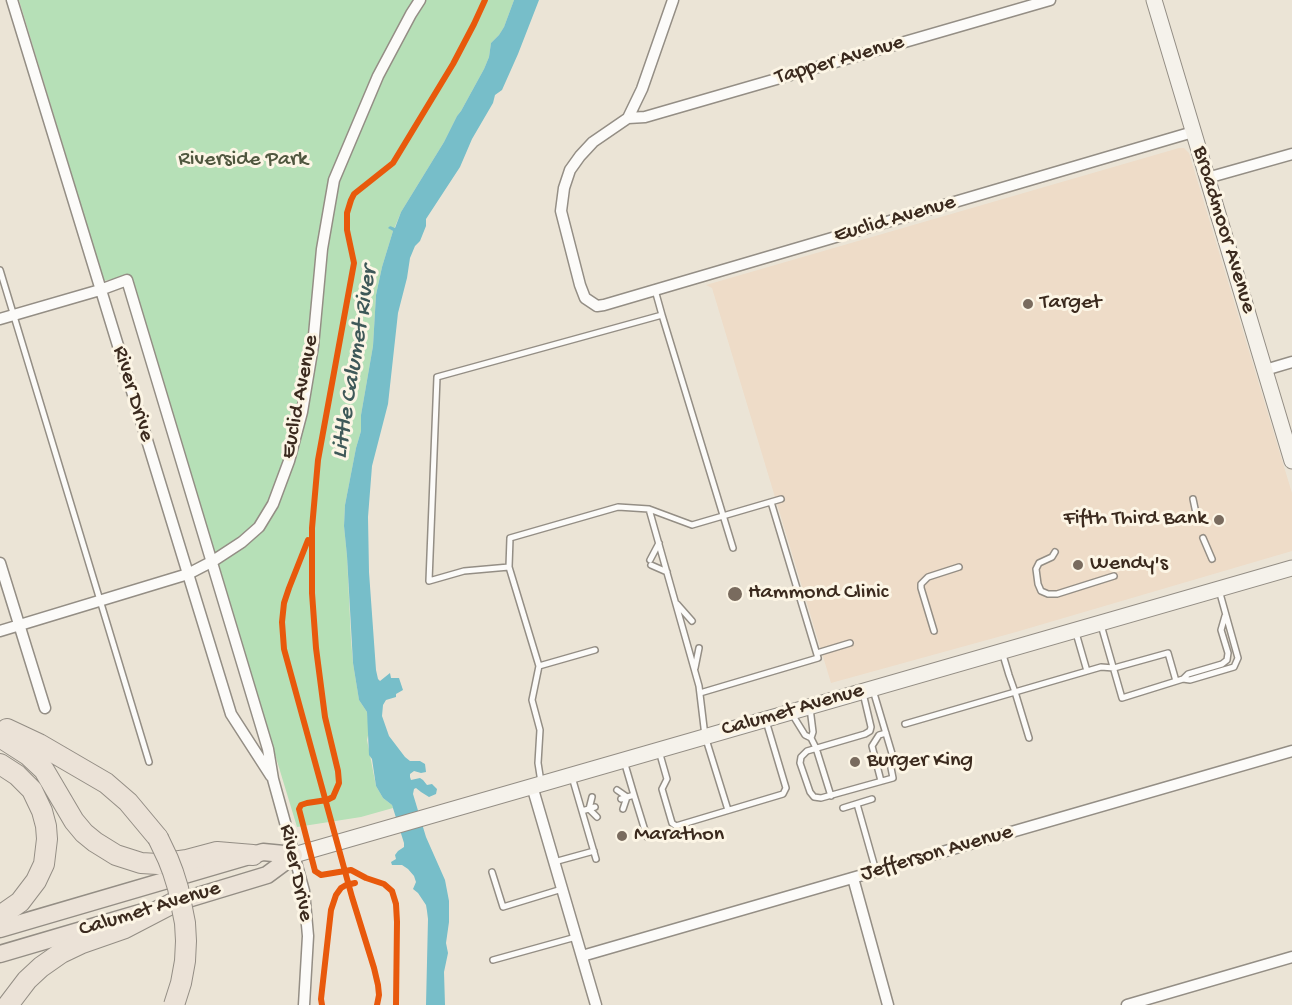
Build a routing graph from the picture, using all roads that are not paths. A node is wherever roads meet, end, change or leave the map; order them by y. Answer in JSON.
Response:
{"nodes":[{"id":1,"x":12,"y":0,"type":"edge"},
{"id":2,"x":420,"y":0,"type":"edge"},
{"id":3,"x":673,"y":0,"type":"edge"},
{"id":4,"x":1050,"y":0,"type":"edge"},
{"id":5,"x":1154,"y":0,"type":"edge"},
{"id":6,"x":628,"y":118,"type":"junction"},
{"id":7,"x":1193,"y":132,"type":"junction"},
{"id":8,"x":1292,"y":154,"type":"edge"},
{"id":9,"x":1207,"y":178,"type":"junction"},
{"id":10,"x":0,"y":270,"type":"edge"},
{"id":11,"x":100,"y":290,"type":"junction"},
{"id":12,"x":655,"y":290,"type":"junction"},
{"id":13,"x":14,"y":315,"type":"junction"},
{"id":14,"x":662,"y":315,"type":"junction"},
{"id":15,"x":0,"y":319,"type":"edge"},
{"id":16,"x":1292,"y":362,"type":"edge"},
{"id":17,"x":1265,"y":370,"type":"junction"},
{"id":18,"x":1292,"y":460,"type":"edge"},
{"id":19,"x":781,"y":499,"type":"dead end"},
{"id":20,"x":1193,"y":499,"type":"dead end"},
{"id":21,"x":771,"y":502,"type":"junction"},
{"id":22,"x":649,"y":509,"type":"junction"},
{"id":23,"x":723,"y":516,"type":"junction"},
{"id":24,"x":1197,"y":518,"type":"dead end"},
{"id":25,"x":1203,"y":538,"type":"dead end"},
{"id":26,"x":659,"y":543,"type":"junction"},
{"id":27,"x":733,"y":548,"type":"dead end"},
{"id":28,"x":1055,"y":552,"type":"dead end"},
{"id":29,"x":1212,"y":560,"type":"dead end"},
{"id":30,"x":213,"y":561,"type":"junction"},
{"id":31,"x":0,"y":563,"type":"edge"},
{"id":32,"x":509,"y":567,"type":"junction"},
{"id":33,"x":959,"y":567,"type":"dead end"},
{"id":34,"x":1292,"y":568,"type":"edge"},
{"id":35,"x":667,"y":572,"type":"junction"},
{"id":36,"x":188,"y":574,"type":"junction"},
{"id":37,"x":1114,"y":576,"type":"dead end"},
{"id":38,"x":1218,"y":589,"type":"junction"},
{"id":39,"x":100,"y":601,"type":"junction"},
{"id":40,"x":675,"y":602,"type":"junction"},
{"id":41,"x":1226,"y":614,"type":"junction"},
{"id":42,"x":692,"y":621,"type":"dead end"},
{"id":43,"x":1100,"y":623,"type":"junction"},
{"id":44,"x":19,"y":626,"type":"junction"},
{"id":45,"x":0,"y":630,"type":"edge"},
{"id":46,"x":1075,"y":630,"type":"junction"},
{"id":47,"x":934,"y":631,"type":"dead end"},
{"id":48,"x":850,"y":643,"type":"dead end"},
{"id":49,"x":699,"y":648,"type":"dead end"},
{"id":50,"x":595,"y":650,"type":"dead end"},
{"id":51,"x":1002,"y":651,"type":"junction"},
{"id":52,"x":817,"y":653,"type":"junction"},
{"id":53,"x":539,"y":666,"type":"junction"},
{"id":54,"x":1114,"y":668,"type":"junction"},
{"id":55,"x":694,"y":669,"type":"junction"},
{"id":56,"x":1087,"y":672,"type":"junction"},
{"id":57,"x":1180,"y":680,"type":"junction"},
{"id":58,"x":867,"y":690,"type":"junction"},
{"id":59,"x":1015,"y":692,"type":"junction"},
{"id":60,"x":700,"y":693,"type":"junction"},
{"id":61,"x":810,"y":706,"type":"junction"},
{"id":62,"x":45,"y":708,"type":"dead end"},
{"id":63,"x":791,"y":712,"type":"junction"},
{"id":64,"x":765,"y":719,"type":"junction"},
{"id":65,"x":905,"y":724,"type":"dead end"},
{"id":66,"x":0,"y":726,"type":"edge"},
{"id":67,"x":886,"y":733,"type":"junction"},
{"id":68,"x":705,"y":736,"type":"junction"},
{"id":69,"x":0,"y":737,"type":"edge"},
{"id":70,"x":812,"y":738,"type":"junction"},
{"id":71,"x":1029,"y":738,"type":"dead end"},
{"id":72,"x":816,"y":748,"type":"junction"},
{"id":73,"x":658,"y":750,"type":"junction"},
{"id":74,"x":1292,"y":751,"type":"edge"},
{"id":75,"x":624,"y":760,"type":"junction"},
{"id":76,"x":149,"y":762,"type":"dead end"},
{"id":77,"x":0,"y":764,"type":"edge"},
{"id":78,"x":572,"y":775,"type":"junction"},
{"id":79,"x":273,"y":779,"type":"junction"},
{"id":80,"x":881,"y":781,"type":"junction"},
{"id":81,"x":537,"y":785,"type":"junction"},
{"id":82,"x":617,"y":790,"type":"dead end"},
{"id":83,"x":634,"y":795,"type":"junction"},
{"id":84,"x":831,"y":796,"type":"junction"},
{"id":85,"x":592,"y":797,"type":"dead end"},
{"id":86,"x":624,"y":798,"type":"junction"},
{"id":87,"x":872,"y":799,"type":"dead end"},
{"id":88,"x":857,"y":804,"type":"junction"},
{"id":89,"x":592,"y":808,"type":"junction"},
{"id":90,"x":843,"y":808,"type":"dead end"},
{"id":91,"x":623,"y":809,"type":"dead end"},
{"id":92,"x":728,"y":810,"type":"junction"},
{"id":93,"x":582,"y":811,"type":"junction"},
{"id":94,"x":597,"y":817,"type":"dead end"},
{"id":95,"x":647,"y":837,"type":"dead end"},
{"id":96,"x":594,"y":851,"type":"junction"},
{"id":97,"x":253,"y":855,"type":"junction"},
{"id":98,"x":294,"y":855,"type":"junction"},
{"id":99,"x":596,"y":859,"type":"dead end"},
{"id":100,"x":554,"y":862,"type":"junction"},
{"id":101,"x":876,"y":871,"type":"junction"},
{"id":102,"x":492,"y":872,"type":"dead end"},
{"id":103,"x":853,"y":878,"type":"junction"},
{"id":104,"x":562,"y":889,"type":"junction"},
{"id":105,"x":173,"y":903,"type":"junction"},
{"id":106,"x":0,"y":916,"type":"edge"},
{"id":107,"x":0,"y":929,"type":"edge"},
{"id":108,"x":576,"y":937,"type":"junction"},
{"id":109,"x":0,"y":954,"type":"edge"},
{"id":110,"x":582,"y":956,"type":"junction"},
{"id":111,"x":1292,"y":957,"type":"edge"},
{"id":112,"x":493,"y":960,"type":"dead end"},
{"id":113,"x":8,"y":1005,"type":"edge"},
{"id":114,"x":174,"y":1005,"type":"edge"},
{"id":115,"x":304,"y":1005,"type":"edge"},
{"id":116,"x":596,"y":1005,"type":"edge"},
{"id":117,"x":888,"y":1005,"type":"edge"},
{"id":118,"x":1127,"y":1005,"type":"edge"}],
"edges":[{"from":1,"to":11,"type":"street","name":"River Drive"},
{"from":2,"to":30,"type":"street","name":"Euclid Avenue"},
{"from":3,"to":6,"type":"street"},
{"from":4,"to":6,"type":"street","name":"Tapper Avenue"},
{"from":5,"to":7,"type":"main road","name":"Broadmoor Avenue"},
{"from":6,"to":12,"type":"street","name":"Euclid Avenue"},
{"from":7,"to":9,"type":"main road","name":"Broadmoor Avenue"},
{"from":7,"to":12,"type":"street","name":"Euclid Avenue"},
{"from":8,"to":9,"type":"street"},
{"from":9,"to":17,"type":"main road","name":"Broadmoor Avenue"},
{"from":10,"to":13,"type":"lane"},
{"from":11,"to":13,"type":"street"},
{"from":11,"to":30,"type":"street","name":"River Drive"},
{"from":11,"to":36,"type":"street","name":"River Drive"},
{"from":12,"to":14,"type":"lane"},
{"from":13,"to":15,"type":"street"},
{"from":13,"to":39,"type":"lane"},
{"from":14,"to":23,"type":"lane"},
{"from":14,"to":32,"type":"lane"},
{"from":16,"to":17,"type":"street"},
{"from":17,"to":18,"type":"main road","name":"Broadmoor Avenue"},
{"from":19,"to":21,"type":"lane"},
{"from":20,"to":24,"type":"lane"},
{"from":21,"to":23,"type":"lane"},
{"from":21,"to":52,"type":"lane"},
{"from":22,"to":23,"type":"lane"},
{"from":22,"to":26,"type":"lane"},
{"from":22,"to":32,"type":"lane"},
{"from":23,"to":27,"type":"lane"},
{"from":25,"to":29,"type":"lane"},
{"from":26,"to":35,"type":"lane"},
{"from":26,"to":35,"type":"lane"},
{"from":28,"to":37,"type":"lane"},
{"from":30,"to":36,"type":"street","name":"Euclid Avenue"},
{"from":30,"to":79,"type":"street","name":"River Drive"},
{"from":31,"to":44,"type":"street"},
{"from":32,"to":53,"type":"lane"},
{"from":33,"to":47,"type":"lane"},
{"from":34,"to":38,"type":"main road","name":"Calumet Avenue"},
{"from":35,"to":40,"type":"lane"},
{"from":36,"to":39,"type":"street","name":"Euclid Avenue"},
{"from":36,"to":79,"type":"street","name":"River Drive"},
{"from":38,"to":41,"type":"lane"},
{"from":38,"to":43,"type":"main road","name":"Calumet Avenue"},
{"from":39,"to":44,"type":"street","name":"Euclid Avenue"},
{"from":39,"to":76,"type":"lane"},
{"from":40,"to":42,"type":"lane"},
{"from":40,"to":55,"type":"lane"},
{"from":41,"to":57,"type":"lane"},
{"from":41,"to":57,"type":"lane"},
{"from":43,"to":46,"type":"main road","name":"Calumet Avenue"},
{"from":43,"to":54,"type":"lane"},
{"from":44,"to":45,"type":"street","name":"Euclid Avenue"},
{"from":44,"to":62,"type":"street"},
{"from":46,"to":51,"type":"main road","name":"Calumet Avenue"},
{"from":46,"to":56,"type":"lane"},
{"from":48,"to":52,"type":"lane"},
{"from":49,"to":55,"type":"lane"},
{"from":50,"to":53,"type":"lane"},
{"from":51,"to":58,"type":"main road","name":"Calumet Avenue"},
{"from":51,"to":59,"type":"lane"},
{"from":52,"to":60,"type":"lane"},
{"from":53,"to":81,"type":"lane"},
{"from":54,"to":56,"type":"lane"},
{"from":54,"to":57,"type":"lane"},
{"from":54,"to":57,"type":"lane"},
{"from":55,"to":60,"type":"lane"},
{"from":56,"to":59,"type":"lane"},
{"from":58,"to":61,"type":"main road","name":"Calumet Avenue"},
{"from":58,"to":67,"type":"lane"},
{"from":58,"to":72,"type":"lane"},
{"from":59,"to":65,"type":"lane"},
{"from":59,"to":71,"type":"lane"},
{"from":60,"to":68,"type":"lane"},
{"from":61,"to":63,"type":"main road","name":"Calumet Avenue"},
{"from":61,"to":70,"type":"lane"},
{"from":63,"to":64,"type":"main road","name":"Calumet Avenue"},
{"from":63,"to":70,"type":"lane"},
{"from":64,"to":68,"type":"main road","name":"Calumet Avenue"},
{"from":64,"to":92,"type":"lane"},
{"from":66,"to":114,"type":"highway","bridge":true},
{"from":67,"to":80,"type":"lane"},
{"from":67,"to":80,"type":"lane"},
{"from":68,"to":73,"type":"main road","name":"Calumet Avenue"},
{"from":68,"to":92,"type":"lane"},
{"from":69,"to":97,"type":"highway"},
{"from":70,"to":72,"type":"lane"},
{"from":72,"to":84,"type":"lane"},
{"from":72,"to":84,"type":"lane"},
{"from":73,"to":75,"type":"main road","name":"Calumet Avenue"},
{"from":73,"to":92,"type":"lane"},
{"from":74,"to":101,"type":"street","name":"Jefferson Avenue"},
{"from":75,"to":78,"type":"main road","name":"Calumet Avenue"},
{"from":75,"to":83,"type":"lane"},
{"from":77,"to":106,"type":"highway"},
{"from":78,"to":81,"type":"main road","name":"Calumet Avenue"},
{"from":78,"to":93,"type":"lane"},
{"from":79,"to":98,"type":"street","name":"River Drive"},
{"from":80,"to":84,"type":"lane"},
{"from":81,"to":98,"type":"main road","name":"Calumet Avenue"},
{"from":81,"to":100,"type":"street"},
{"from":82,"to":86,"type":"lane"},
{"from":83,"to":86,"type":"lane"},
{"from":83,"to":95,"type":"lane"},
{"from":85,"to":89,"type":"lane"},
{"from":86,"to":91,"type":"lane"},
{"from":87,"to":88,"type":"lane"},
{"from":88,"to":90,"type":"lane"},
{"from":88,"to":101,"type":"lane"},
{"from":89,"to":93,"type":"lane"},
{"from":89,"to":94,"type":"lane"},
{"from":93,"to":96,"type":"lane"},
{"from":96,"to":99,"type":"lane"},
{"from":96,"to":100,"type":"lane"},
{"from":97,"to":98,"type":"main road","name":"Calumet Avenue"},
{"from":97,"to":107,"type":"main road","name":"Calumet Avenue"},
{"from":98,"to":105,"type":"main road","name":"Calumet Avenue"},
{"from":98,"to":115,"type":"street","name":"River Drive"},
{"from":100,"to":104,"type":"street"},
{"from":101,"to":103,"type":"street","name":"Jefferson Avenue"},
{"from":102,"to":104,"type":"lane"},
{"from":103,"to":110,"type":"street","name":"Jefferson Avenue"},
{"from":103,"to":117,"type":"street"},
{"from":104,"to":108,"type":"street"},
{"from":105,"to":109,"type":"main road","name":"Calumet Avenue"},
{"from":105,"to":113,"type":"highway"},
{"from":108,"to":110,"type":"street"},
{"from":108,"to":112,"type":"lane"},
{"from":110,"to":116,"type":"street"},
{"from":111,"to":118,"type":"street"}]}
